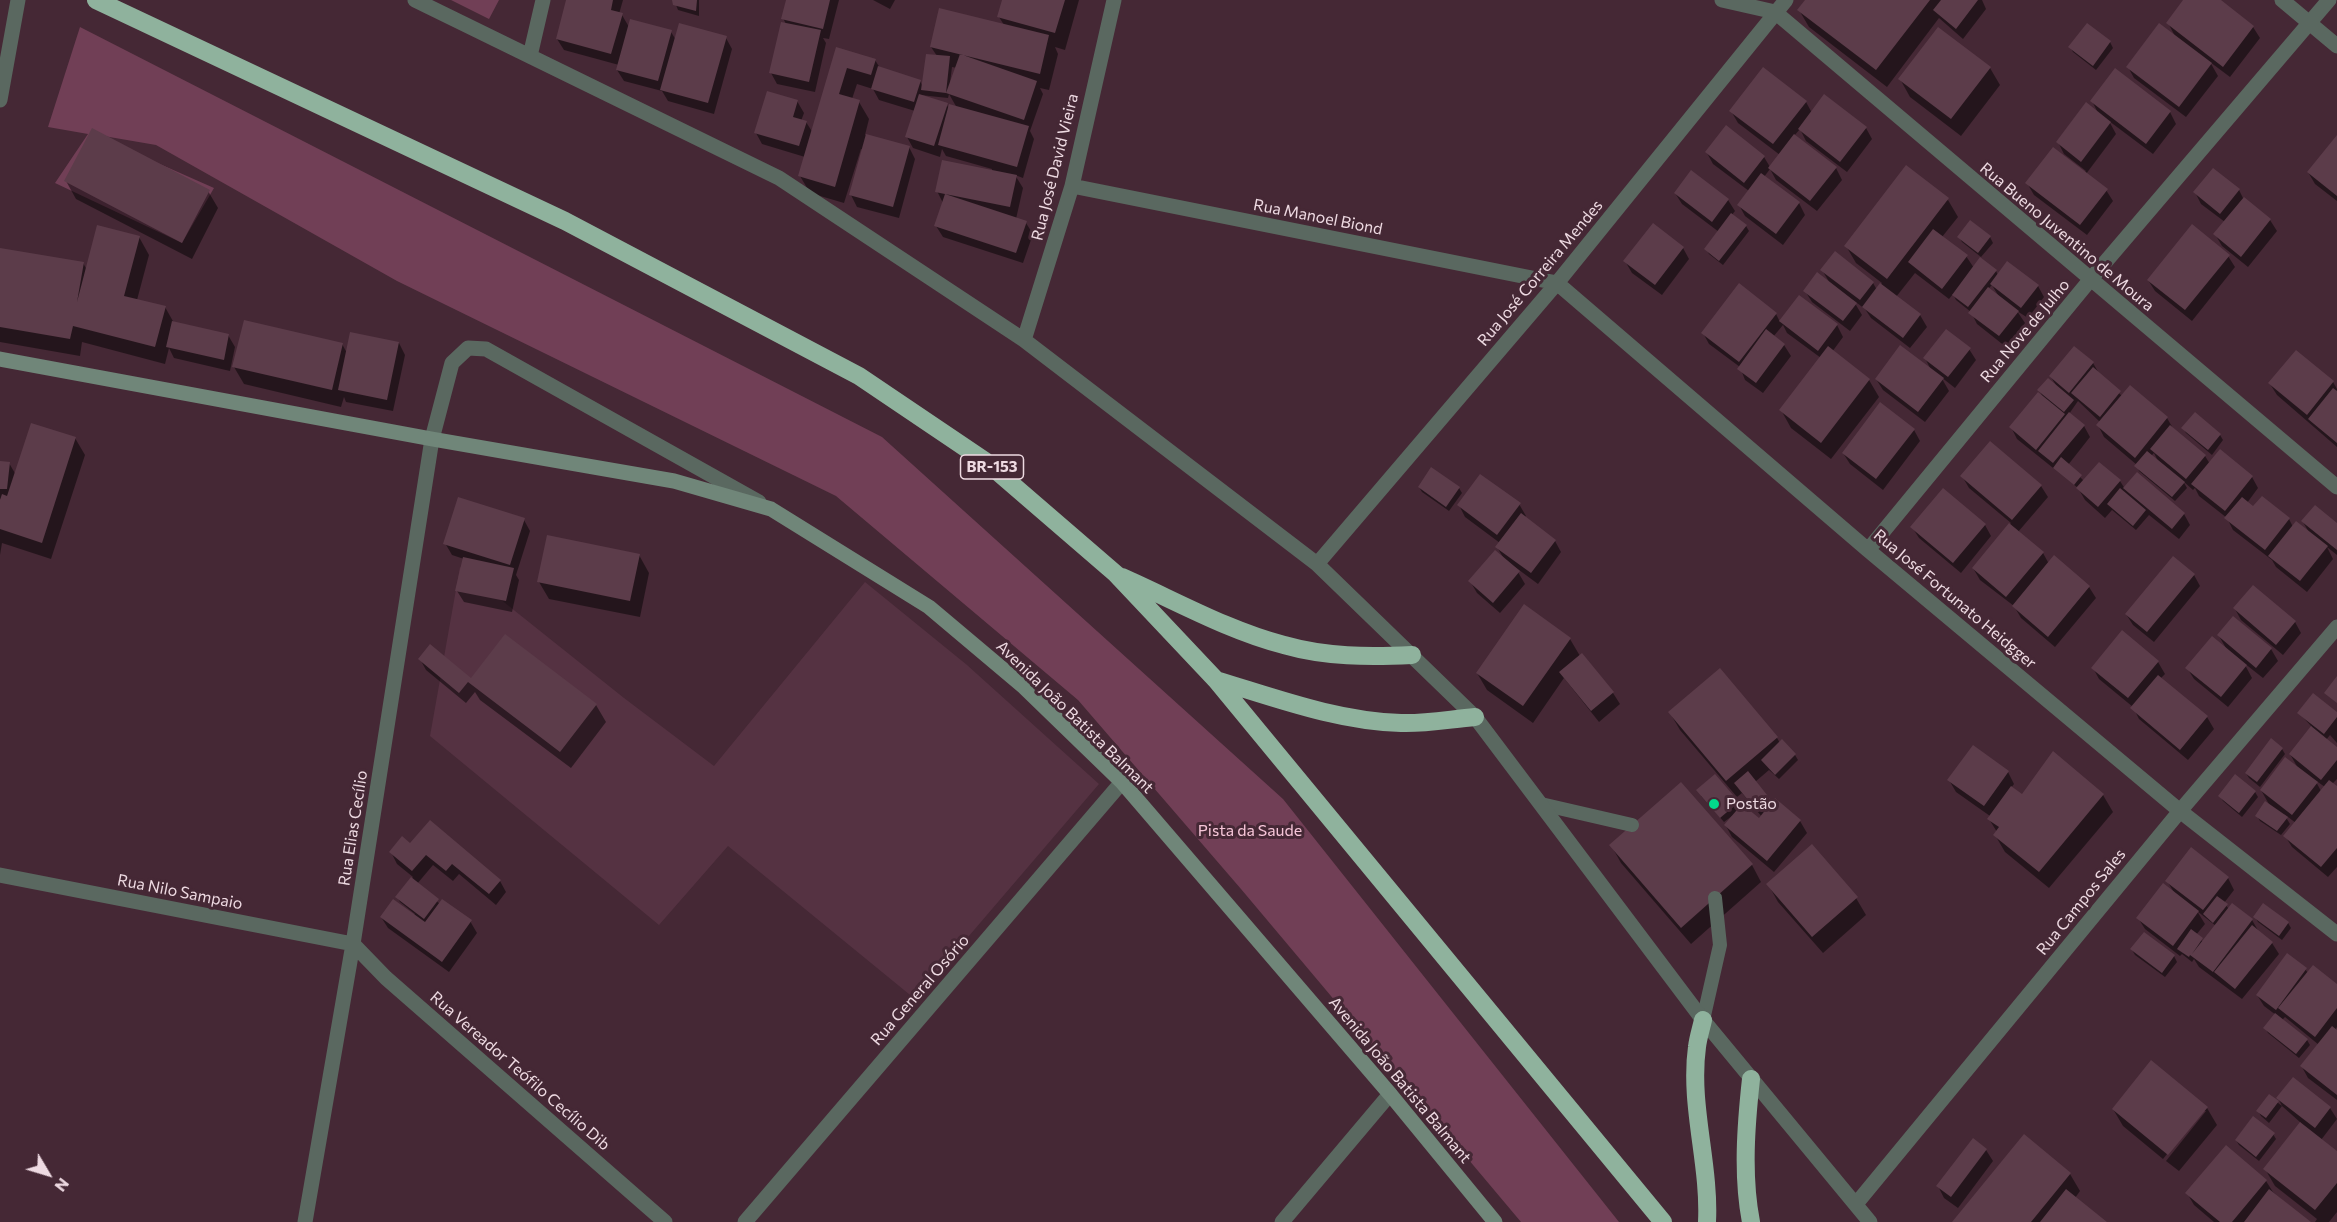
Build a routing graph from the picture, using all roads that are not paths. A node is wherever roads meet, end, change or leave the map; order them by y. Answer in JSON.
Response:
{"nodes":[{"id":1,"x":18,"y":0,"type":"edge"},
{"id":2,"x":96,"y":0,"type":"edge"},
{"id":3,"x":415,"y":0,"type":"edge"},
{"id":4,"x":543,"y":0,"type":"edge"},
{"id":5,"x":1114,"y":0,"type":"edge"},
{"id":6,"x":1722,"y":0,"type":"edge"},
{"id":7,"x":2282,"y":0,"type":"edge"},
{"id":8,"x":2329,"y":0,"type":"edge"},
{"id":9,"x":1780,"y":6,"type":"edge"},
{"id":10,"x":2311,"y":23,"type":"junction"},
{"id":11,"x":2337,"y":46,"type":"edge"},
{"id":12,"x":530,"y":56,"type":"junction"},
{"id":13,"x":0,"y":100,"type":"edge"},
{"id":14,"x":1072,"y":186,"type":"junction"},
{"id":15,"x":2090,"y":280,"type":"junction"},
{"id":16,"x":1557,"y":283,"type":"junction"},
{"id":17,"x":1024,"y":340,"type":"junction"},
{"id":18,"x":0,"y":359,"type":"edge"},
{"id":19,"x":432,"y":439,"type":"junction"},
{"id":20,"x":2337,"y":488,"type":"edge"},
{"id":21,"x":771,"y":509,"type":"junction"},
{"id":22,"x":1868,"y":550,"type":"junction"},
{"id":23,"x":1317,"y":564,"type":"junction"},
{"id":24,"x":1116,"y":574,"type":"junction"},
{"id":25,"x":2337,"y":627,"type":"edge"},
{"id":26,"x":1412,"y":655,"type":"junction"},
{"id":27,"x":1216,"y":680,"type":"junction"},
{"id":28,"x":1475,"y":717,"type":"junction"},
{"id":29,"x":1122,"y":782,"type":"junction"},
{"id":30,"x":1541,"y":804,"type":"junction"},
{"id":31,"x":2180,"y":811,"type":"junction"},
{"id":32,"x":1632,"y":825,"type":"dead end"},
{"id":33,"x":0,"y":875,"type":"edge"},
{"id":34,"x":1715,"y":897,"type":"dead end"},
{"id":35,"x":2337,"y":934,"type":"edge"},
{"id":36,"x":353,"y":944,"type":"junction"},
{"id":37,"x":1704,"y":1020,"type":"junction"},
{"id":38,"x":1751,"y":1079,"type":"junction"},
{"id":39,"x":1390,"y":1094,"type":"junction"},
{"id":40,"x":1856,"y":1204,"type":"junction"},
{"id":41,"x":305,"y":1222,"type":"edge"},
{"id":42,"x":665,"y":1222,"type":"edge"},
{"id":43,"x":745,"y":1222,"type":"edge"},
{"id":44,"x":1282,"y":1222,"type":"edge"},
{"id":45,"x":1495,"y":1222,"type":"edge"},
{"id":46,"x":1663,"y":1222,"type":"edge"},
{"id":47,"x":1707,"y":1222,"type":"edge"},
{"id":48,"x":1751,"y":1222,"type":"edge"},
{"id":49,"x":1870,"y":1222,"type":"edge"}],
"edges":[{"from":1,"to":13,"type":"street"},
{"from":2,"to":24,"type":"highway","number":"BR-153"},
{"from":3,"to":12,"type":"street"},
{"from":4,"to":12,"type":"street"},
{"from":5,"to":14,"type":"street","name":"Rua José David Vieira"},
{"from":6,"to":9,"type":"street"},
{"from":7,"to":10,"type":"street"},
{"from":8,"to":10,"type":"street","name":"Rua Nove de Julho"},
{"from":9,"to":15,"type":"street","name":"Rua Bueno Juventino de Moura"},
{"from":9,"to":16,"type":"street","name":"Rua José Correira Mendes"},
{"from":10,"to":11,"type":"street"},
{"from":10,"to":15,"type":"street","name":"Rua Nove de Julho"},
{"from":12,"to":17,"type":"street"},
{"from":14,"to":16,"type":"street","name":"Rua Manoel Biond"},
{"from":14,"to":17,"type":"street","name":"Rua José David Vieira"},
{"from":15,"to":20,"type":"street","name":"Rua Bueno Juventino de Moura"},
{"from":15,"to":22,"type":"street","name":"Rua Nove de Julho"},
{"from":16,"to":22,"type":"street","name":"Rua José Fortunato Heidgger"},
{"from":16,"to":23,"type":"street","name":"Rua José Correira Mendes"},
{"from":17,"to":23,"type":"street"},
{"from":18,"to":19,"type":"street","name":"Avenida João Batista Balmant"},
{"from":19,"to":21,"type":"street","name":"Avenida João Batista Balmant"},
{"from":19,"to":21,"type":"street","name":"Rua Elias Cecílio"},
{"from":19,"to":36,"type":"street","name":"Rua Elias Cecílio"},
{"from":21,"to":29,"type":"street","name":"Avenida João Batista Balmant"},
{"from":22,"to":31,"type":"street","name":"Rua José Fortunato Heidgger"},
{"from":23,"to":26,"type":"street"},
{"from":24,"to":26,"type":"highway"},
{"from":24,"to":27,"type":"highway","number":"BR-153"},
{"from":25,"to":31,"type":"street","name":"Rua Campos Sales"},
{"from":26,"to":28,"type":"street"},
{"from":27,"to":28,"type":"highway"},
{"from":27,"to":46,"type":"highway","number":"BR-153"},
{"from":28,"to":30,"type":"street"},
{"from":29,"to":39,"type":"street","name":"Avenida João Batista Balmant"},
{"from":29,"to":43,"type":"street","name":"Rua General Osório"},
{"from":30,"to":32,"type":"lane"},
{"from":30,"to":37,"type":"street"},
{"from":31,"to":35,"type":"street","name":"Rua José Fortunato Heidgger"},
{"from":31,"to":40,"type":"street","name":"Rua Campos Sales"},
{"from":33,"to":36,"type":"street","name":"Rua Nilo Sampaio"},
{"from":34,"to":37,"type":"lane"},
{"from":36,"to":41,"type":"street","name":"Rua Elias Cecílio"},
{"from":36,"to":42,"type":"street","name":"Rua Vereador Teófilo Cecílio Dib"},
{"from":37,"to":38,"type":"street"},
{"from":37,"to":47,"type":"highway"},
{"from":38,"to":40,"type":"street"},
{"from":38,"to":48,"type":"highway"},
{"from":39,"to":44,"type":"street"},
{"from":39,"to":45,"type":"street","name":"Avenida João Batista Balmant"},
{"from":40,"to":49,"type":"street"}]}
